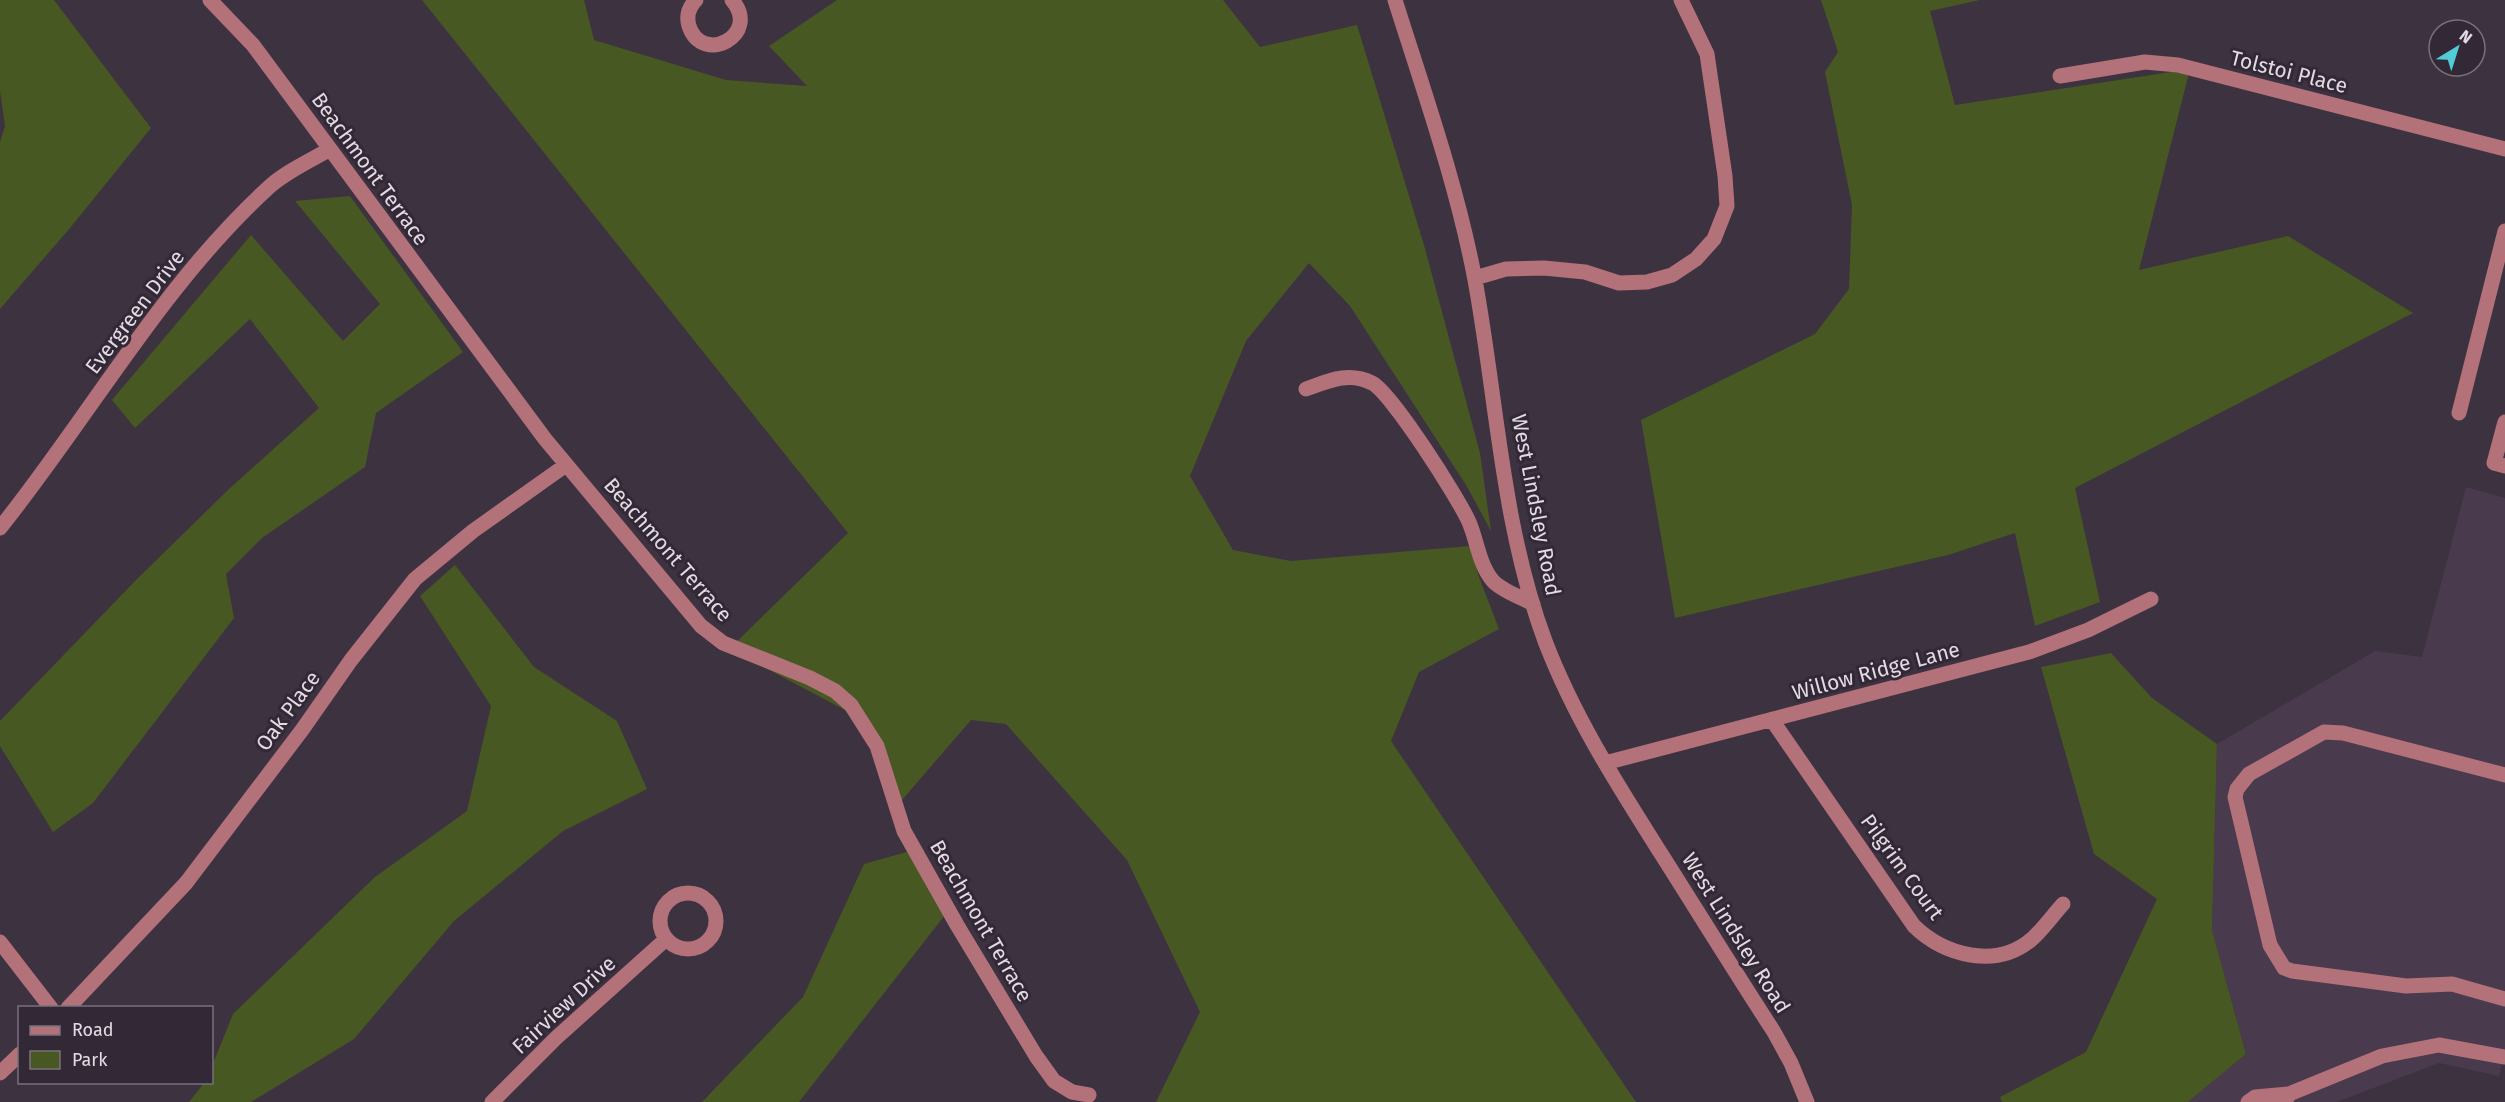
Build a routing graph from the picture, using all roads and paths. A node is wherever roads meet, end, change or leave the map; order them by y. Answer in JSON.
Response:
{"nodes":[{"id":1,"x":210,"y":0,"type":"edge"},
{"id":2,"x":696,"y":0,"type":"edge"},
{"id":3,"x":732,"y":0,"type":"edge"},
{"id":4,"x":1395,"y":0,"type":"edge"},
{"id":5,"x":1681,"y":0,"type":"edge"},
{"id":6,"x":2060,"y":76,"type":"dead end"},
{"id":7,"x":330,"y":149,"type":"junction"},
{"id":8,"x":2505,"y":149,"type":"edge"},
{"id":9,"x":2504,"y":234,"type":"edge"},
{"id":10,"x":1475,"y":278,"type":"junction"},
{"id":11,"x":1306,"y":389,"type":"dead end"},
{"id":12,"x":2458,"y":413,"type":"dead end"},
{"id":13,"x":2505,"y":422,"type":"edge"},
{"id":14,"x":566,"y":465,"type":"junction"},
{"id":15,"x":2499,"y":465,"type":"edge"},
{"id":16,"x":0,"y":528,"type":"edge"},
{"id":17,"x":2151,"y":599,"type":"dead end"},
{"id":18,"x":1533,"y":604,"type":"junction"},
{"id":19,"x":1772,"y":720,"type":"junction"},
{"id":20,"x":1605,"y":764,"type":"junction"},
{"id":21,"x":2505,"y":775,"type":"edge"},
{"id":22,"x":2063,"y":904,"type":"dead end"},
{"id":23,"x":666,"y":940,"type":"dead end"},
{"id":24,"x":0,"y":942,"type":"edge"},
{"id":25,"x":2505,"y":999,"type":"edge"},
{"id":26,"x":49,"y":1006,"type":"edge"},
{"id":27,"x":70,"y":1006,"type":"edge"},
{"id":28,"x":18,"y":1056,"type":"edge"},
{"id":29,"x":2505,"y":1057,"type":"edge"},
{"id":30,"x":0,"y":1072,"type":"edge"},
{"id":31,"x":1089,"y":1095,"type":"dead end"},
{"id":32,"x":2287,"y":1098,"type":"edge"},
{"id":33,"x":492,"y":1102,"type":"edge"},
{"id":34,"x":1807,"y":1102,"type":"edge"},
{"id":35,"x":2248,"y":1102,"type":"edge"}],
"edges":[{"from":1,"to":7,"type":"street","name":"Beachmont Terrace"},
{"from":2,"to":3,"type":"street"},
{"from":4,"to":10,"type":"street","name":"West Lindsley Road"},
{"from":5,"to":10,"type":"street"},
{"from":6,"to":8,"type":"street","name":"Tolstoi Place"},
{"from":7,"to":14,"type":"street","name":"Beachmont Terrace"},
{"from":7,"to":16,"type":"street","name":"Evergreen Drive"},
{"from":9,"to":12,"type":"street"},
{"from":10,"to":18,"type":"street","name":"West Lindsley Road"},
{"from":11,"to":18,"type":"street"},
{"from":13,"to":15,"type":"street"},
{"from":14,"to":27,"type":"street","name":"Oak Place"},
{"from":14,"to":31,"type":"street","name":"Beachmont Terrace"},
{"from":17,"to":19,"type":"street","name":"Willow Ridge Lane"},
{"from":18,"to":20,"type":"street","name":"West Lindsley Road"},
{"from":19,"to":20,"type":"street","name":"Willow Ridge Lane"},
{"from":19,"to":22,"type":"street","name":"Pilgrim Court"},
{"from":20,"to":34,"type":"street","name":"West Lindsley Road"},
{"from":21,"to":25,"type":"street"},
{"from":23,"to":33,"type":"street","name":"Fairview Drive"},
{"from":24,"to":26,"type":"street"},
{"from":28,"to":30,"type":"street"},
{"from":29,"to":32,"type":"street"},
{"from":32,"to":35,"type":"street"}]}
